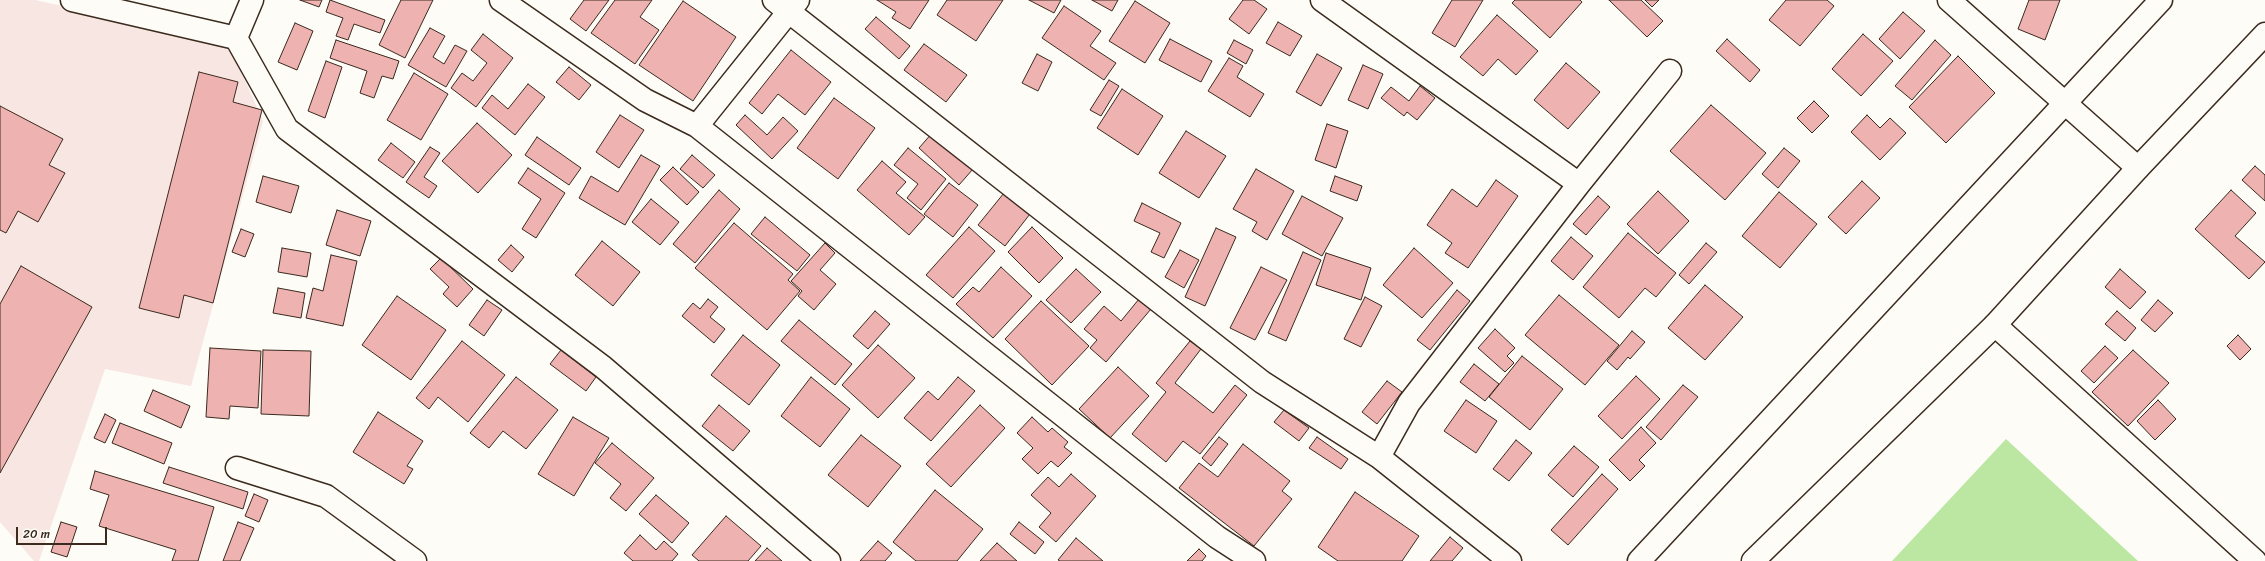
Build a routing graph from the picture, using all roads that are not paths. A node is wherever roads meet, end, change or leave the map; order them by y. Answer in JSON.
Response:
{"nodes":[{"id":1,"x":72,"y":0,"type":"edge"},
{"id":2,"x":252,"y":0,"type":"edge"},
{"id":3,"x":501,"y":0,"type":"edge"},
{"id":4,"x":1322,"y":0,"type":"edge"},
{"id":5,"x":1950,"y":0,"type":"edge"},
{"id":6,"x":2162,"y":0,"type":"edge"},
{"id":7,"x":787,"y":4,"type":"edge"},
{"id":8,"x":2265,"y":34,"type":"edge"},
{"id":9,"x":236,"y":38,"type":"junction"},
{"id":10,"x":1670,"y":71,"type":"dead end"},
{"id":11,"x":2065,"y":103,"type":"junction"},
{"id":12,"x":698,"y":126,"type":"junction"},
{"id":13,"x":2138,"y":168,"type":"junction"},
{"id":14,"x":1579,"y":184,"type":"junction"},
{"id":15,"x":1995,"y":325,"type":"junction"},
{"id":16,"x":1379,"y":457,"type":"junction"},
{"id":17,"x":237,"y":468,"type":"dead end"},
{"id":18,"x":415,"y":561,"type":"edge"},
{"id":19,"x":829,"y":561,"type":"edge"},
{"id":20,"x":1254,"y":561,"type":"edge"},
{"id":21,"x":1510,"y":561,"type":"edge"},
{"id":22,"x":1639,"y":561,"type":"edge"},
{"id":23,"x":1754,"y":561,"type":"edge"},
{"id":24,"x":2255,"y":561,"type":"edge"}],
"edges":[{"from":1,"to":9,"type":"street"},
{"from":2,"to":9,"type":"street"},
{"from":3,"to":12,"type":"street"},
{"from":4,"to":14,"type":"street"},
{"from":5,"to":11,"type":"street"},
{"from":6,"to":11,"type":"street"},
{"from":7,"to":12,"type":"street"},
{"from":7,"to":16,"type":"street"},
{"from":8,"to":13,"type":"street"},
{"from":9,"to":19,"type":"street"},
{"from":10,"to":14,"type":"street"},
{"from":11,"to":13,"type":"street"},
{"from":11,"to":22,"type":"street"},
{"from":12,"to":20,"type":"street"},
{"from":13,"to":15,"type":"street"},
{"from":14,"to":16,"type":"street"},
{"from":15,"to":23,"type":"street"},
{"from":15,"to":24,"type":"street"},
{"from":16,"to":21,"type":"street"},
{"from":17,"to":18,"type":"street"}]}
